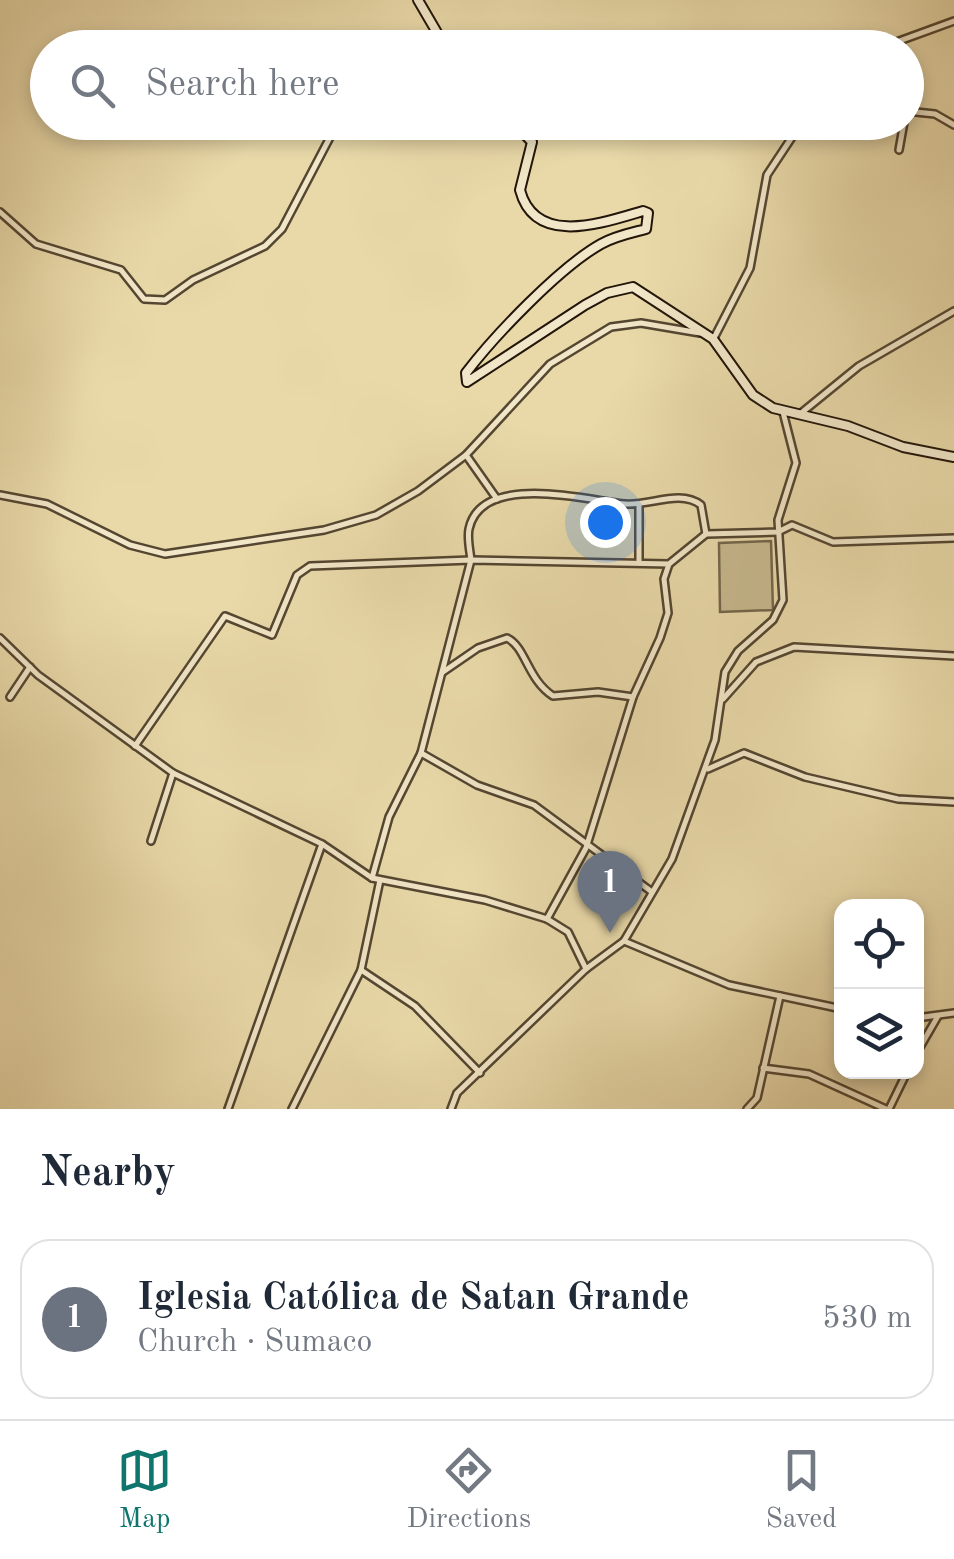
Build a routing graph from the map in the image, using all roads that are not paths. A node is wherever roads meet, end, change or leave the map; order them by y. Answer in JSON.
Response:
{"nodes":[{"id":1,"x":418,"y":0,"type":"edge"},
{"id":2,"x":954,"y":21,"type":"edge"},
{"id":3,"x":436,"y":30,"type":"edge"},
{"id":4,"x":924,"y":32,"type":"edge"},
{"id":5,"x":924,"y":113,"type":"edge"},
{"id":6,"x":954,"y":125,"type":"edge"},
{"id":7,"x":329,"y":140,"type":"edge"},
{"id":8,"x":530,"y":140,"type":"edge"},
{"id":9,"x":790,"y":140,"type":"edge"},
{"id":10,"x":901,"y":140,"type":"edge"},
{"id":11,"x":899,"y":150,"type":"dead end"},
{"id":12,"x":0,"y":212,"type":"edge"},
{"id":13,"x":954,"y":311,"type":"edge"},
{"id":14,"x":703,"y":334,"type":"junction"},
{"id":15,"x":713,"y":340,"type":"junction"},
{"id":16,"x":783,"y":412,"type":"junction"},
{"id":17,"x":800,"y":414,"type":"junction"},
{"id":18,"x":466,"y":454,"type":"junction"},
{"id":19,"x":954,"y":457,"type":"edge"},
{"id":20,"x":0,"y":495,"type":"edge"},
{"id":21,"x":497,"y":499,"type":"junction"},
{"id":22,"x":639,"y":505,"type":"junction"},
{"id":23,"x":778,"y":532,"type":"junction"},
{"id":24,"x":706,"y":534,"type":"junction"},
{"id":25,"x":954,"y":538,"type":"edge"},
{"id":26,"x":471,"y":560,"type":"junction"},
{"id":27,"x":639,"y":564,"type":"junction"},
{"id":28,"x":654,"y":564,"type":"junction"},
{"id":29,"x":670,"y":564,"type":"junction"},
{"id":30,"x":664,"y":579,"type":"junction"},
{"id":31,"x":0,"y":638,"type":"edge"},
{"id":32,"x":954,"y":656,"type":"edge"},
{"id":33,"x":30,"y":667,"type":"junction"},
{"id":34,"x":441,"y":673,"type":"junction"},
{"id":35,"x":10,"y":696,"type":"dead end"},
{"id":36,"x":633,"y":697,"type":"junction"},
{"id":37,"x":723,"y":699,"type":"junction"},
{"id":38,"x":135,"y":746,"type":"junction"},
{"id":39,"x":421,"y":753,"type":"junction"},
{"id":40,"x":706,"y":770,"type":"junction"},
{"id":41,"x":173,"y":773,"type":"junction"},
{"id":42,"x":954,"y":802,"type":"edge"},
{"id":43,"x":151,"y":841,"type":"dead end"},
{"id":44,"x":322,"y":844,"type":"junction"},
{"id":45,"x":586,"y":848,"type":"junction"},
{"id":46,"x":372,"y":878,"type":"junction"},
{"id":47,"x":380,"y":880,"type":"junction"},
{"id":48,"x":652,"y":892,"type":"junction"},
{"id":49,"x":547,"y":919,"type":"junction"},
{"id":50,"x":624,"y":941,"type":"junction"},
{"id":51,"x":586,"y":969,"type":"junction"},
{"id":52,"x":360,"y":970,"type":"junction"},
{"id":53,"x":780,"y":996,"type":"junction"},
{"id":54,"x":834,"y":1007,"type":"edge"},
{"id":55,"x":954,"y":1014,"type":"edge"},
{"id":56,"x":938,"y":1016,"type":"junction"},
{"id":57,"x":924,"y":1017,"type":"edge"},
{"id":58,"x":924,"y":1040,"type":"edge"},
{"id":59,"x":763,"y":1068,"type":"junction"},
{"id":60,"x":480,"y":1073,"type":"junction"},
{"id":61,"x":903,"y":1079,"type":"edge"},
{"id":62,"x":228,"y":1109,"type":"edge"},
{"id":63,"x":292,"y":1109,"type":"edge"},
{"id":64,"x":451,"y":1109,"type":"edge"},
{"id":65,"x":746,"y":1109,"type":"edge"},
{"id":66,"x":888,"y":1109,"type":"edge"}],
"edges":[{"from":1,"to":3,"type":"street"},
{"from":2,"to":4,"type":"street"},
{"from":5,"to":6,"type":"street"},
{"from":7,"to":12,"type":"street"},
{"from":8,"to":14,"type":"street"},
{"from":9,"to":15,"type":"street"},
{"from":10,"to":11,"type":"street"},
{"from":13,"to":17,"type":"street"},
{"from":14,"to":15,"type":"street"},
{"from":14,"to":18,"type":"street"},
{"from":15,"to":16,"type":"street"},
{"from":16,"to":17,"type":"street"},
{"from":16,"to":23,"type":"street"},
{"from":17,"to":19,"type":"street"},
{"from":18,"to":20,"type":"street"},
{"from":18,"to":21,"type":"street"},
{"from":21,"to":22,"type":"street"},
{"from":21,"to":26,"type":"street"},
{"from":22,"to":24,"type":"street"},
{"from":22,"to":27,"type":"street"},
{"from":23,"to":24,"type":"street"},
{"from":23,"to":25,"type":"street"},
{"from":23,"to":37,"type":"street"},
{"from":24,"to":29,"type":"street"},
{"from":26,"to":27,"type":"street"},
{"from":26,"to":34,"type":"street"},
{"from":26,"to":38,"type":"street"},
{"from":27,"to":28,"type":"street"},
{"from":28,"to":29,"type":"street"},
{"from":28,"to":30,"type":"street"},
{"from":29,"to":30,"type":"street"},
{"from":30,"to":36,"type":"street"},
{"from":31,"to":33,"type":"street"},
{"from":32,"to":37,"type":"street"},
{"from":33,"to":35,"type":"street"},
{"from":33,"to":38,"type":"street"},
{"from":34,"to":36,"type":"street"},
{"from":34,"to":39,"type":"street"},
{"from":36,"to":45,"type":"street"},
{"from":37,"to":40,"type":"street"},
{"from":38,"to":41,"type":"street"},
{"from":39,"to":45,"type":"street"},
{"from":39,"to":46,"type":"street"},
{"from":40,"to":42,"type":"street"},
{"from":40,"to":48,"type":"street"},
{"from":41,"to":43,"type":"street"},
{"from":41,"to":44,"type":"street"},
{"from":44,"to":46,"type":"street"},
{"from":44,"to":62,"type":"street"},
{"from":45,"to":48,"type":"street"},
{"from":45,"to":49,"type":"street"},
{"from":46,"to":47,"type":"street"},
{"from":47,"to":49,"type":"street"},
{"from":47,"to":52,"type":"street"},
{"from":48,"to":50,"type":"street"},
{"from":49,"to":51,"type":"street"},
{"from":50,"to":51,"type":"street"},
{"from":50,"to":53,"type":"street"},
{"from":51,"to":60,"type":"street"},
{"from":52,"to":60,"type":"street"},
{"from":52,"to":63,"type":"street"},
{"from":53,"to":54,"type":"street"},
{"from":53,"to":59,"type":"street"},
{"from":55,"to":56,"type":"street"},
{"from":56,"to":57,"type":"street"},
{"from":56,"to":58,"type":"street"},
{"from":59,"to":65,"type":"street"},
{"from":59,"to":66,"type":"street"},
{"from":60,"to":64,"type":"street"},
{"from":61,"to":66,"type":"street"}]}
